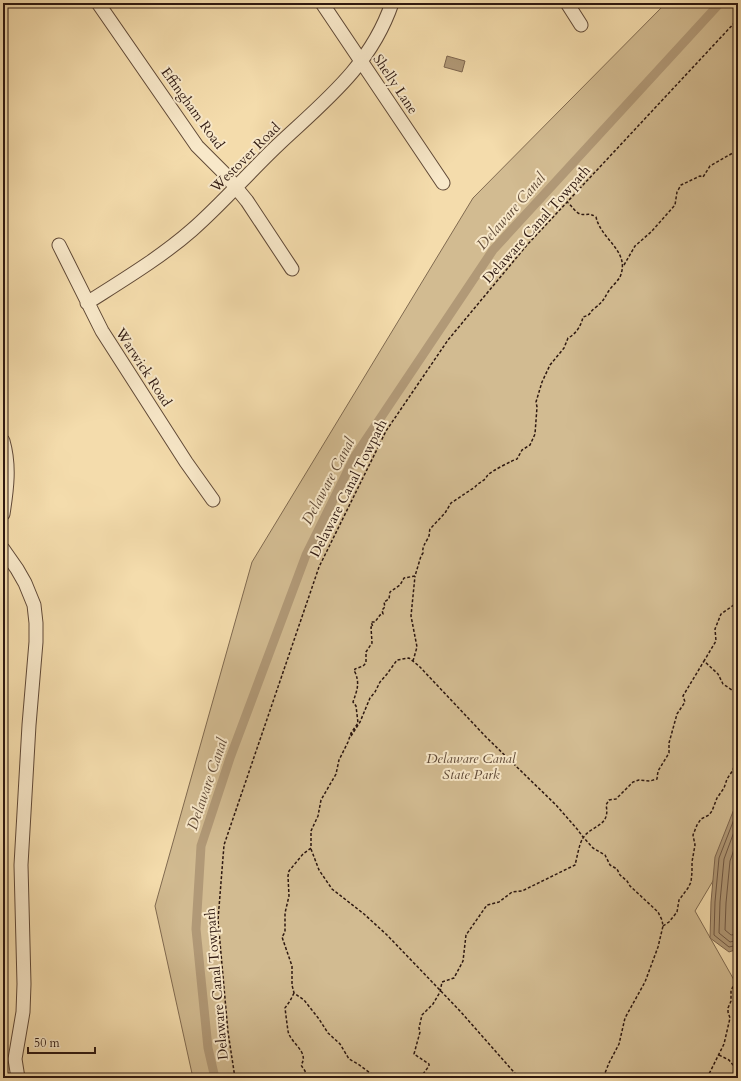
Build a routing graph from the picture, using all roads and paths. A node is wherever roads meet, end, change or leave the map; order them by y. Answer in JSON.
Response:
{"nodes":[{"id":1,"x":98,"y":3,"type":"edge"},
{"id":2,"x":322,"y":3,"type":"edge"},
{"id":3,"x":392,"y":3,"type":"edge"},
{"id":4,"x":567,"y":3,"type":"edge"},
{"id":5,"x":738,"y":19,"type":"edge"},
{"id":6,"x":581,"y":25,"type":"dead end"},
{"id":7,"x":362,"y":61,"type":"junction"},
{"id":8,"x":738,"y":150,"type":"edge"},
{"id":9,"x":443,"y":183,"type":"dead end"},
{"id":10,"x":236,"y":188,"type":"junction"},
{"id":11,"x":567,"y":202,"type":"junction"},
{"id":12,"x":59,"y":245,"type":"dead end"},
{"id":13,"x":623,"y":266,"type":"junction"},
{"id":14,"x":292,"y":269,"type":"dead end"},
{"id":15,"x":87,"y":303,"type":"junction"},
{"id":16,"x":3,"y":441,"type":"edge"},
{"id":17,"x":213,"y":500,"type":"dead end"},
{"id":18,"x":3,"y":514,"type":"edge"},
{"id":19,"x":3,"y":549,"type":"edge"},
{"id":20,"x":415,"y":576,"type":"junction"},
{"id":21,"x":738,"y":602,"type":"edge"},
{"id":22,"x":413,"y":661,"type":"junction"},
{"id":23,"x":704,"y":661,"type":"junction"},
{"id":24,"x":738,"y":695,"type":"edge"},
{"id":25,"x":348,"y":742,"type":"junction"},
{"id":26,"x":738,"y":754,"type":"edge"},
{"id":27,"x":583,"y":838,"type":"junction"},
{"id":28,"x":311,"y":848,"type":"junction"},
{"id":29,"x":663,"y":926,"type":"junction"},
{"id":30,"x":738,"y":979,"type":"edge"},
{"id":31,"x":440,"y":992,"type":"junction"},
{"id":32,"x":294,"y":993,"type":"junction"},
{"id":33,"x":719,"y":1055,"type":"junction"},
{"id":34,"x":9,"y":1058,"type":"edge"},
{"id":35,"x":738,"y":1071,"type":"edge"},
{"id":36,"x":18,"y":1078,"type":"edge"},
{"id":37,"x":235,"y":1078,"type":"edge"},
{"id":38,"x":306,"y":1078,"type":"edge"},
{"id":39,"x":378,"y":1078,"type":"edge"},
{"id":40,"x":420,"y":1078,"type":"edge"},
{"id":41,"x":519,"y":1078,"type":"edge"},
{"id":42,"x":603,"y":1078,"type":"edge"},
{"id":43,"x":707,"y":1078,"type":"edge"}],
"edges":[{"from":1,"to":10,"type":"street","name":"Effingham Road"},
{"from":2,"to":7,"type":"street","name":"Shelly Lane"},
{"from":3,"to":7,"type":"street","name":"Westover Road"},
{"from":4,"to":6,"type":"street"},
{"from":5,"to":11,"type":"path","name":"Delaware Canal Towpath"},
{"from":7,"to":9,"type":"street","name":"Shelly Lane"},
{"from":7,"to":10,"type":"street","name":"Westover Road"},
{"from":8,"to":13,"type":"path"},
{"from":10,"to":14,"type":"street","name":"Effingham Road"},
{"from":10,"to":15,"type":"street","name":"Westover Road"},
{"from":11,"to":13,"type":"path"},
{"from":11,"to":37,"type":"path","name":"Delaware Canal Towpath"},
{"from":12,"to":15,"type":"street","name":"Warwick Road"},
{"from":13,"to":20,"type":"path"},
{"from":15,"to":17,"type":"street","name":"Warwick Road"},
{"from":16,"to":18,"type":"street"},
{"from":19,"to":34,"type":"street"},
{"from":20,"to":22,"type":"path"},
{"from":20,"to":25,"type":"path"},
{"from":21,"to":23,"type":"path"},
{"from":22,"to":25,"type":"path"},
{"from":22,"to":27,"type":"path"},
{"from":23,"to":24,"type":"path"},
{"from":23,"to":27,"type":"path"},
{"from":25,"to":28,"type":"path"},
{"from":26,"to":29,"type":"path"},
{"from":27,"to":29,"type":"path"},
{"from":27,"to":31,"type":"path"},
{"from":28,"to":31,"type":"path"},
{"from":28,"to":32,"type":"path"},
{"from":29,"to":42,"type":"path"},
{"from":30,"to":33,"type":"path"},
{"from":31,"to":40,"type":"path"},
{"from":31,"to":41,"type":"path"},
{"from":32,"to":38,"type":"path"},
{"from":32,"to":39,"type":"path"},
{"from":33,"to":35,"type":"path"},
{"from":33,"to":43,"type":"path"},
{"from":34,"to":36,"type":"street"}]}
